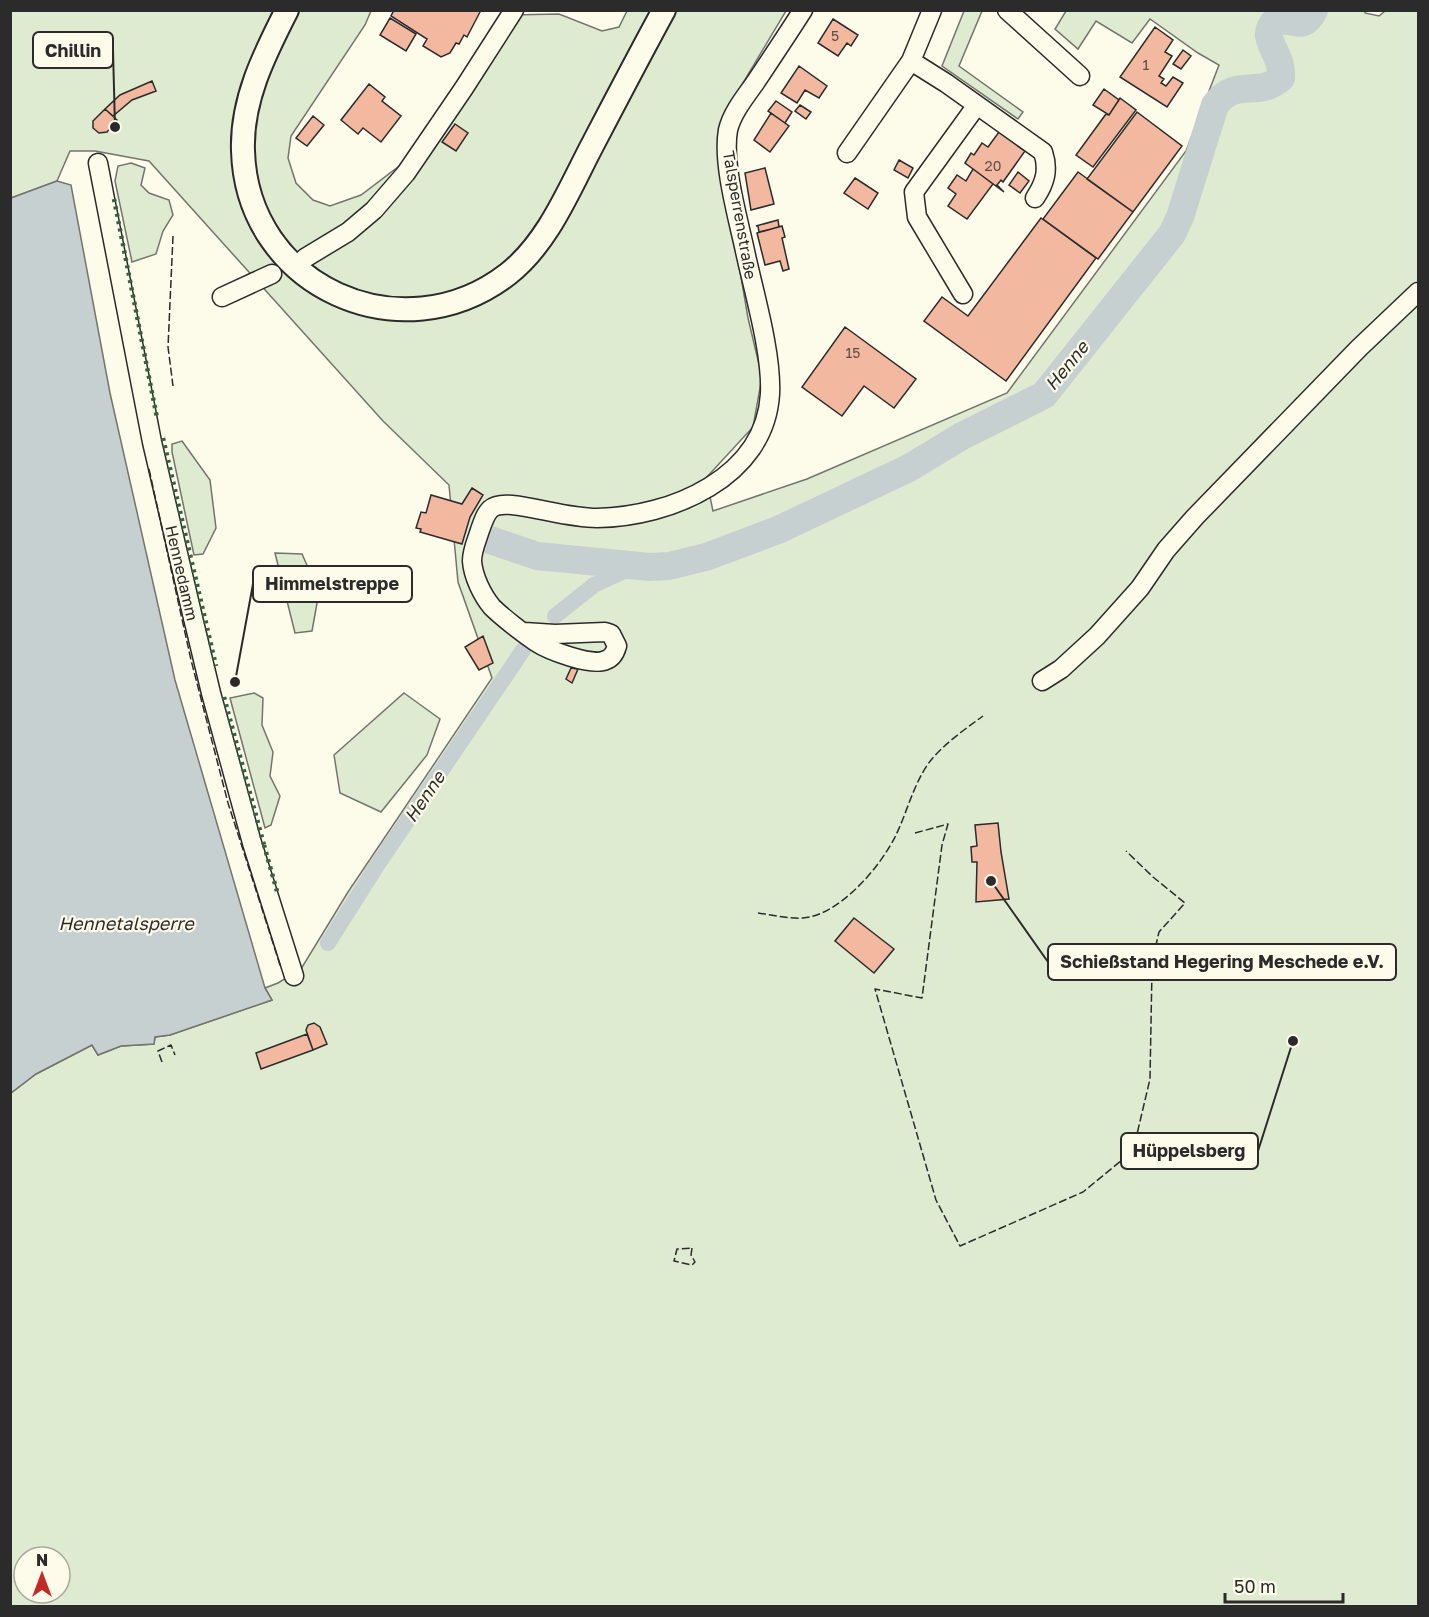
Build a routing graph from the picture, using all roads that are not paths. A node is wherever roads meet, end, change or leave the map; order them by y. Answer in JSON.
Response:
{"nodes":[{"id":1,"x":287,"y":10,"type":"edge"},
{"id":2,"x":514,"y":10,"type":"edge"},
{"id":3,"x":664,"y":10,"type":"edge"},
{"id":4,"x":803,"y":10,"type":"edge"},
{"id":5,"x":932,"y":10,"type":"edge"},
{"id":6,"x":1007,"y":10,"type":"edge"},
{"id":7,"x":911,"y":62,"type":"junction"},
{"id":8,"x":1080,"y":75,"type":"dead end"},
{"id":9,"x":977,"y":105,"type":"junction"},
{"id":10,"x":847,"y":153,"type":"dead end"},
{"id":11,"x":98,"y":163,"type":"dead end"},
{"id":12,"x":1035,"y":198,"type":"dead end"},
{"id":13,"x":305,"y":258,"type":"dead end"},
{"id":14,"x":272,"y":274,"type":"dead end"},
{"id":15,"x":1419,"y":291,"type":"edge"},
{"id":16,"x":963,"y":294,"type":"dead end"},
{"id":17,"x":222,"y":297,"type":"dead end"},
{"id":18,"x":524,"y":632,"type":"dead end"},
{"id":19,"x":1042,"y":681,"type":"dead end"},
{"id":20,"x":294,"y":976,"type":"dead end"}],
"edges":[{"from":1,"to":3,"type":"main road"},
{"from":2,"to":13,"type":"street"},
{"from":4,"to":18,"type":"street","name":"Talsperrenstraße"},
{"from":5,"to":7,"type":"street"},
{"from":6,"to":8,"type":"street"},
{"from":7,"to":9,"type":"street"},
{"from":7,"to":10,"type":"street"},
{"from":9,"to":12,"type":"street"},
{"from":9,"to":16,"type":"street"},
{"from":11,"to":20,"type":"street","name":"Hennedamm"},
{"from":14,"to":17,"type":"street"},
{"from":15,"to":19,"type":"street"}]}
